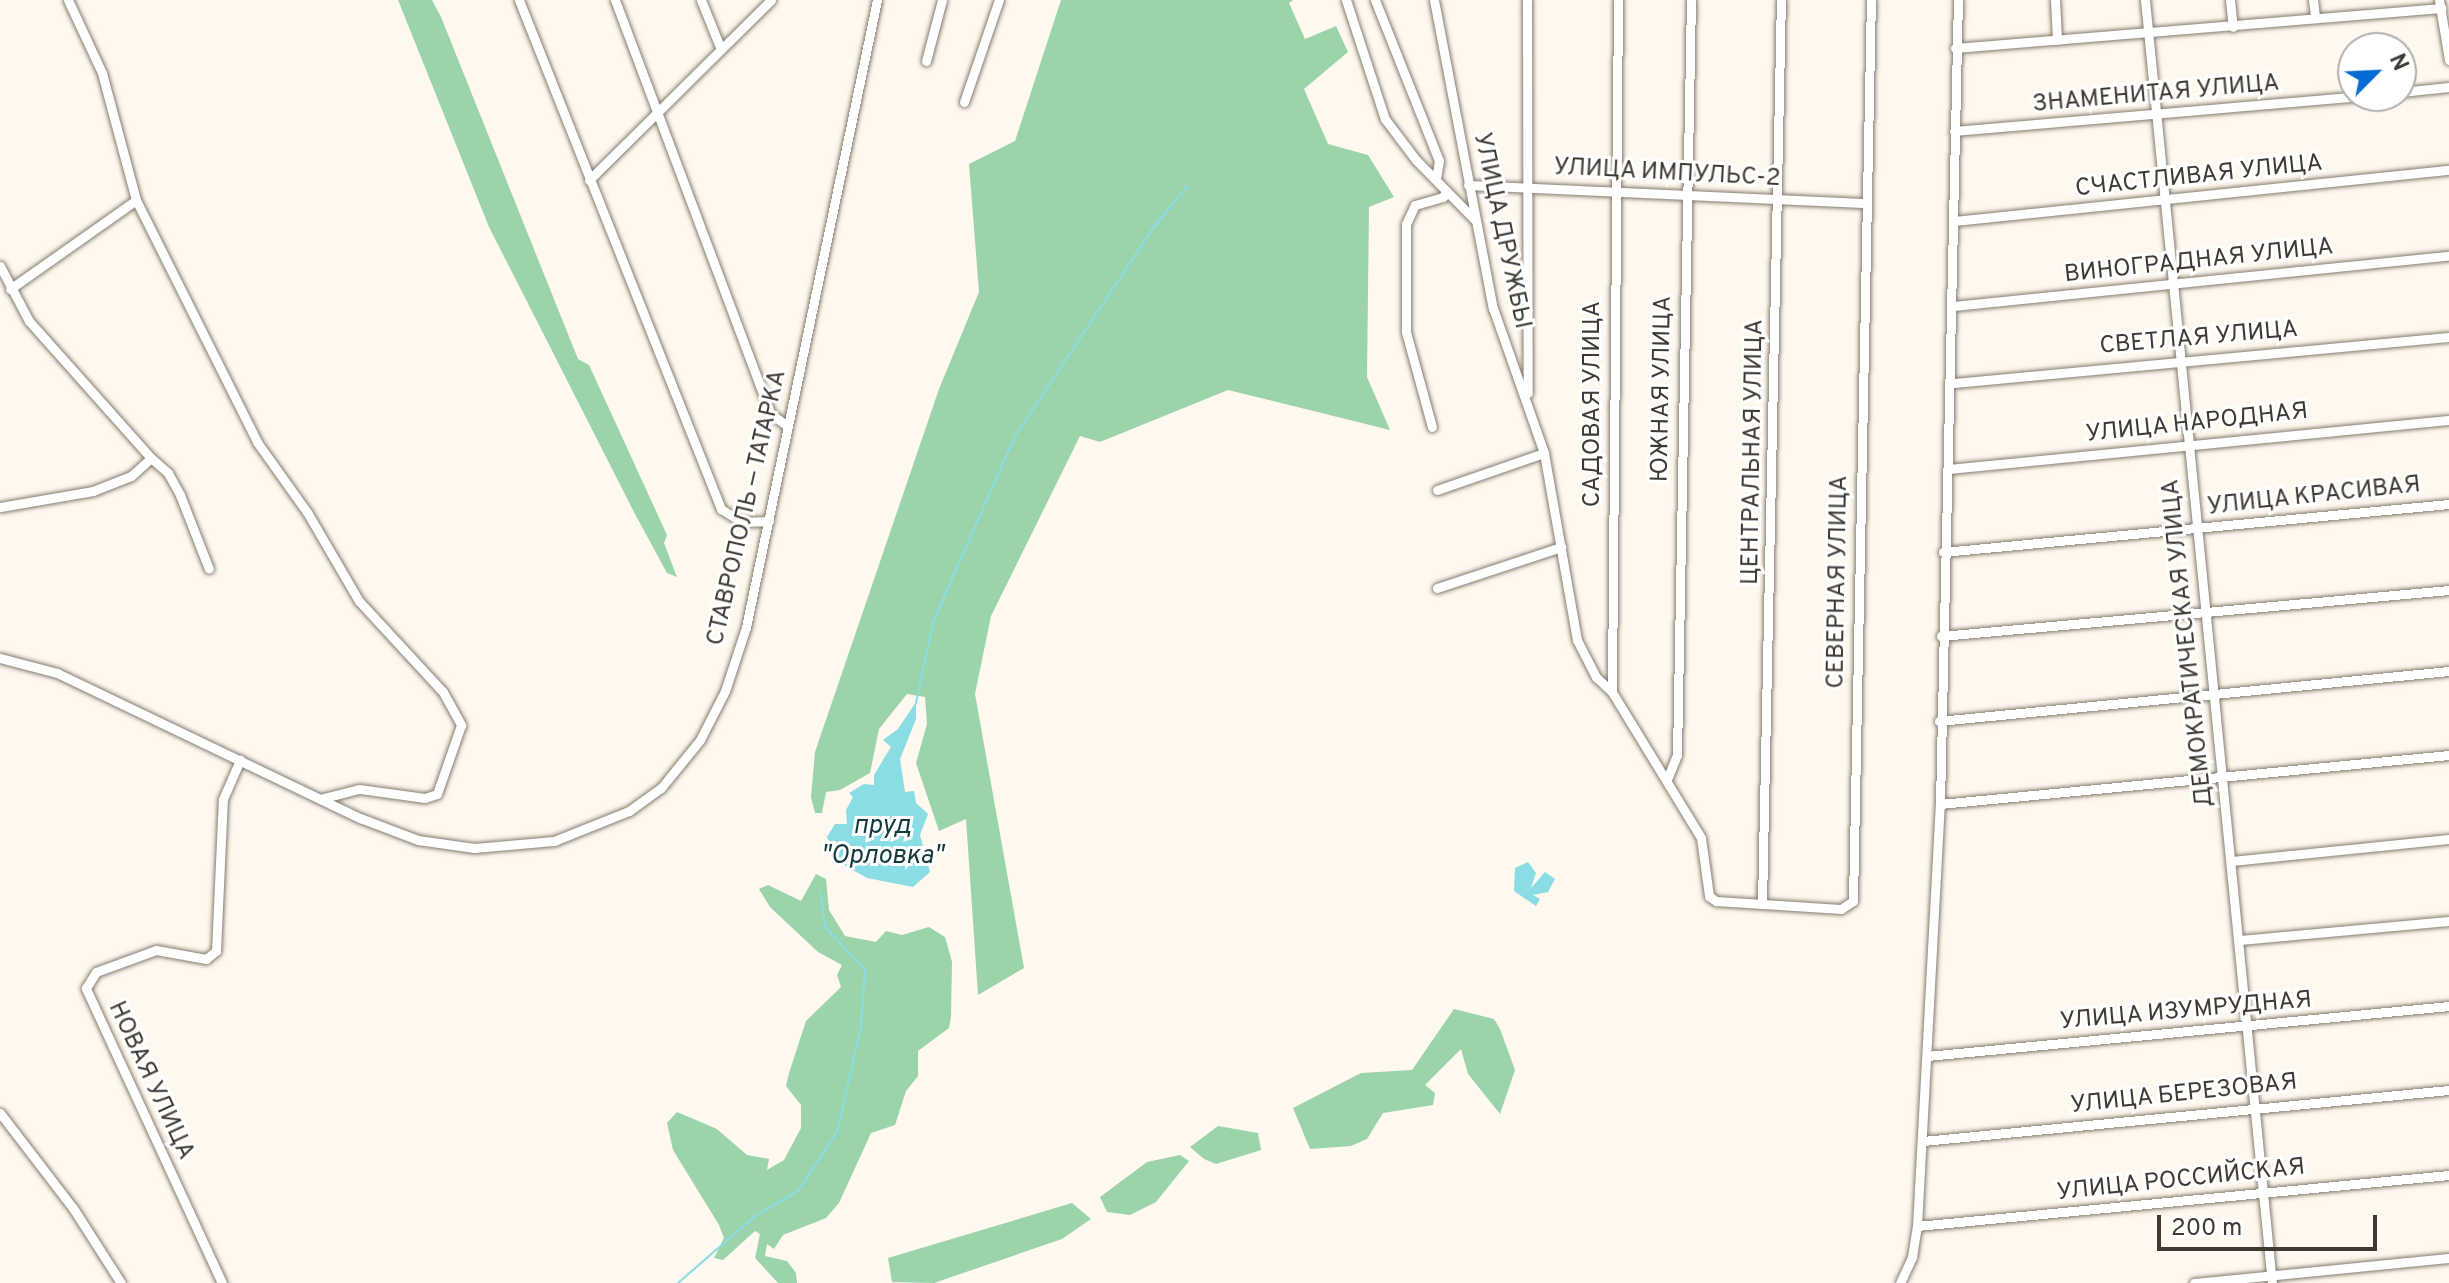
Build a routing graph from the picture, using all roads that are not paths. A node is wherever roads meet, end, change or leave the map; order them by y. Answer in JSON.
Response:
{"nodes":[{"id":1,"x":68,"y":0,"type":"edge"},
{"id":2,"x":519,"y":0,"type":"edge"},
{"id":3,"x":615,"y":0,"type":"edge"},
{"id":4,"x":701,"y":0,"type":"edge"},
{"id":5,"x":771,"y":0,"type":"edge"},
{"id":6,"x":877,"y":0,"type":"edge"},
{"id":7,"x":942,"y":0,"type":"edge"},
{"id":8,"x":999,"y":0,"type":"edge"},
{"id":9,"x":1346,"y":0,"type":"edge"},
{"id":10,"x":1375,"y":0,"type":"edge"},
{"id":11,"x":1434,"y":0,"type":"edge"},
{"id":12,"x":1527,"y":0,"type":"edge"},
{"id":13,"x":1618,"y":0,"type":"edge"},
{"id":14,"x":1691,"y":0,"type":"edge"},
{"id":15,"x":1781,"y":0,"type":"edge"},
{"id":16,"x":1871,"y":0,"type":"edge"},
{"id":17,"x":1958,"y":0,"type":"edge"},
{"id":18,"x":2055,"y":0,"type":"edge"},
{"id":19,"x":2145,"y":0,"type":"edge"},
{"id":20,"x":2230,"y":0,"type":"edge"},
{"id":21,"x":2313,"y":0,"type":"edge"},
{"id":22,"x":2440,"y":4,"type":"edge"},
{"id":23,"x":2315,"y":17,"type":"junction"},
{"id":24,"x":2233,"y":27,"type":"junction"},
{"id":25,"x":2149,"y":34,"type":"junction"},
{"id":26,"x":2057,"y":40,"type":"junction"},
{"id":27,"x":720,"y":47,"type":"junction"},
{"id":28,"x":1955,"y":48,"type":"junction"},
{"id":29,"x":2449,"y":60,"type":"edge"},
{"id":30,"x":926,"y":61,"type":"dead end"},
{"id":31,"x":2449,"y":87,"type":"edge"},
{"id":32,"x":2417,"y":90,"type":"edge"},
{"id":33,"x":2337,"y":98,"type":"edge"},
{"id":34,"x":964,"y":102,"type":"dead end"},
{"id":35,"x":656,"y":110,"type":"junction"},
{"id":36,"x":2157,"y":117,"type":"junction"},
{"id":37,"x":1954,"y":131,"type":"junction"},
{"id":38,"x":2449,"y":170,"type":"edge"},
{"id":39,"x":1436,"y":178,"type":"junction"},
{"id":40,"x":589,"y":180,"type":"junction"},
{"id":41,"x":1468,"y":185,"type":"junction"},
{"id":42,"x":1529,"y":186,"type":"junction"},
{"id":43,"x":1616,"y":190,"type":"junction"},
{"id":44,"x":1446,"y":191,"type":"junction"},
{"id":45,"x":1686,"y":195,"type":"junction"},
{"id":46,"x":136,"y":200,"type":"junction"},
{"id":47,"x":1778,"y":200,"type":"junction"},
{"id":48,"x":2164,"y":201,"type":"junction"},
{"id":49,"x":1864,"y":203,"type":"junction"},
{"id":50,"x":1474,"y":219,"type":"junction"},
{"id":51,"x":1954,"y":221,"type":"junction"},
{"id":52,"x":2449,"y":256,"type":"edge"},
{"id":53,"x":0,"y":266,"type":"edge"},
{"id":54,"x":2172,"y":285,"type":"junction"},
{"id":55,"x":10,"y":289,"type":"junction"},
{"id":56,"x":1953,"y":306,"type":"junction"},
{"id":57,"x":2449,"y":337,"type":"edge"},
{"id":58,"x":2179,"y":360,"type":"junction"},
{"id":59,"x":1953,"y":383,"type":"junction"},
{"id":60,"x":1528,"y":395,"type":"junction"},
{"id":61,"x":2449,"y":420,"type":"edge"},
{"id":62,"x":787,"y":426,"type":"junction"},
{"id":63,"x":1432,"y":427,"type":"dead end"},
{"id":64,"x":2189,"y":444,"type":"junction"},
{"id":65,"x":1544,"y":453,"type":"junction"},
{"id":66,"x":151,"y":458,"type":"junction"},
{"id":67,"x":1948,"y":469,"type":"junction"},
{"id":68,"x":1437,"y":490,"type":"dead end"},
{"id":69,"x":2449,"y":504,"type":"edge"},
{"id":70,"x":0,"y":507,"type":"edge"},
{"id":71,"x":769,"y":521,"type":"junction"},
{"id":72,"x":2198,"y":528,"type":"junction"},
{"id":73,"x":1561,"y":547,"type":"junction"},
{"id":74,"x":1943,"y":552,"type":"junction"},
{"id":75,"x":209,"y":569,"type":"dead end"},
{"id":76,"x":1437,"y":588,"type":"dead end"},
{"id":77,"x":2449,"y":590,"type":"edge"},
{"id":78,"x":2208,"y":612,"type":"junction"},
{"id":79,"x":1941,"y":636,"type":"junction"},
{"id":80,"x":0,"y":658,"type":"edge"},
{"id":81,"x":2449,"y":671,"type":"edge"},
{"id":82,"x":1612,"y":692,"type":"junction"},
{"id":83,"x":2217,"y":693,"type":"junction"},
{"id":84,"x":1939,"y":721,"type":"junction"},
{"id":85,"x":2449,"y":755,"type":"edge"},
{"id":86,"x":240,"y":760,"type":"junction"},
{"id":87,"x":1668,"y":777,"type":"junction"},
{"id":88,"x":2223,"y":777,"type":"junction"},
{"id":89,"x":320,"y":799,"type":"junction"},
{"id":90,"x":1940,"y":804,"type":"junction"},
{"id":91,"x":2449,"y":839,"type":"edge"},
{"id":92,"x":2231,"y":861,"type":"junction"},
{"id":93,"x":1762,"y":904,"type":"junction"},
{"id":94,"x":2449,"y":921,"type":"edge"},
{"id":95,"x":2239,"y":940,"type":"junction"},
{"id":96,"x":2449,"y":1006,"type":"edge"},
{"id":97,"x":2247,"y":1027,"type":"junction"},
{"id":98,"x":1927,"y":1056,"type":"junction"},
{"id":99,"x":2449,"y":1090,"type":"edge"},
{"id":100,"x":2255,"y":1108,"type":"junction"},
{"id":101,"x":0,"y":1113,"type":"edge"},
{"id":102,"x":1923,"y":1141,"type":"junction"},
{"id":103,"x":2449,"y":1175,"type":"edge"},
{"id":104,"x":2264,"y":1193,"type":"junction"},
{"id":105,"x":1917,"y":1226,"type":"junction"},
{"id":106,"x":2449,"y":1258,"type":"edge"},
{"id":107,"x":2272,"y":1279,"type":"edge"},
{"id":108,"x":121,"y":1283,"type":"edge"},
{"id":109,"x":222,"y":1283,"type":"edge"},
{"id":110,"x":1900,"y":1283,"type":"edge"},
{"id":111,"x":2194,"y":1283,"type":"edge"}],
"edges":[{"from":1,"to":46,"type":"street"},
{"from":2,"to":40,"type":"street"},
{"from":3,"to":35,"type":"street"},
{"from":4,"to":27,"type":"street"},
{"from":5,"to":27,"type":"street"},
{"from":6,"to":62,"type":"street","name":"СТАВРОПОЛЬ — ТАТАРКА"},
{"from":7,"to":30,"type":"street"},
{"from":8,"to":34,"type":"street"},
{"from":9,"to":39,"type":"street"},
{"from":10,"to":39,"type":"street"},
{"from":11,"to":41,"type":"street","name":"УЛИЦА ДРУЖБЫ"},
{"from":12,"to":42,"type":"street"},
{"from":13,"to":43,"type":"street","name":"САДОВАЯ УЛИЦА"},
{"from":14,"to":45,"type":"street","name":"ЮЖНАЯ УЛИЦА"},
{"from":15,"to":47,"type":"street","name":"ЦЕНТРАЛЬНАЯ УЛИЦА"},
{"from":16,"to":49,"type":"street","name":"СЕВЕРНАЯ УЛИЦА"},
{"from":17,"to":28,"type":"street"},
{"from":18,"to":26,"type":"street"},
{"from":19,"to":25,"type":"street","name":"ДЕМОКРАТИЧЕСКАЯ УЛИЦА"},
{"from":20,"to":24,"type":"street"},
{"from":21,"to":23,"type":"street"},
{"from":22,"to":23,"type":"street"},
{"from":22,"to":29,"type":"street"},
{"from":23,"to":24,"type":"street"},
{"from":24,"to":25,"type":"street"},
{"from":25,"to":26,"type":"street"},
{"from":25,"to":36,"type":"street","name":"ДЕМОКРАТИЧЕСКАЯ УЛИЦА"},
{"from":26,"to":28,"type":"street"},
{"from":27,"to":35,"type":"street"},
{"from":28,"to":37,"type":"street"},
{"from":31,"to":32,"type":"street"},
{"from":33,"to":36,"type":"street","name":"ЗНАМЕНИТАЯ УЛИЦА"},
{"from":35,"to":40,"type":"street"},
{"from":35,"to":62,"type":"street"},
{"from":36,"to":37,"type":"street","name":"ЗНАМЕНИТАЯ УЛИЦА"},
{"from":36,"to":48,"type":"street","name":"ДЕМОКРАТИЧЕСКАЯ УЛИЦА"},
{"from":37,"to":51,"type":"street"},
{"from":38,"to":48,"type":"street","name":"СЧАСТЛИВАЯ УЛИЦА"},
{"from":39,"to":44,"type":"street"},
{"from":40,"to":71,"type":"street"},
{"from":41,"to":42,"type":"street","name":"УЛИЦА ИМПУЛЬС-2"},
{"from":41,"to":50,"type":"street","name":"УЛИЦА ДРУЖБЫ"},
{"from":42,"to":43,"type":"street","name":"УЛИЦА ИМПУЛЬС-2"},
{"from":42,"to":60,"type":"street"},
{"from":43,"to":45,"type":"street","name":"УЛИЦА ИМПУЛЬС-2"},
{"from":43,"to":82,"type":"street","name":"САДОВАЯ УЛИЦА"},
{"from":44,"to":50,"type":"street"},
{"from":44,"to":63,"type":"street"},
{"from":45,"to":47,"type":"street","name":"УЛИЦА ИМПУЛЬС-2"},
{"from":45,"to":87,"type":"street","name":"ЮЖНАЯ УЛИЦА"},
{"from":46,"to":55,"type":"street"},
{"from":46,"to":89,"type":"street"},
{"from":47,"to":49,"type":"street","name":"УЛИЦА ИМПУЛЬС-2"},
{"from":47,"to":93,"type":"street","name":"ЦЕНТРАЛЬНАЯ УЛИЦА"},
{"from":48,"to":51,"type":"street","name":"СЧАСТЛИВАЯ УЛИЦА"},
{"from":48,"to":54,"type":"street","name":"ДЕМОКРАТИЧЕСКАЯ УЛИЦА"},
{"from":49,"to":93,"type":"street","name":"СЕВЕРНАЯ УЛИЦА"},
{"from":50,"to":60,"type":"street","name":"УЛИЦА ДРУЖБЫ"},
{"from":51,"to":56,"type":"street"},
{"from":52,"to":54,"type":"street","name":"ВИНОГРАДНАЯ УЛИЦА"},
{"from":53,"to":55,"type":"street"},
{"from":54,"to":56,"type":"street","name":"ВИНОГРАДНАЯ УЛИЦА"},
{"from":54,"to":58,"type":"street","name":"ДЕМОКРАТИЧЕСКАЯ УЛИЦА"},
{"from":55,"to":66,"type":"street"},
{"from":56,"to":59,"type":"street"},
{"from":57,"to":58,"type":"street","name":"СВЕТЛАЯ УЛИЦА"},
{"from":58,"to":59,"type":"street","name":"СВЕТЛАЯ УЛИЦА"},
{"from":58,"to":64,"type":"street","name":"ДЕМОКРАТИЧЕСКАЯ УЛИЦА"},
{"from":59,"to":67,"type":"street"},
{"from":60,"to":65,"type":"street","name":"УЛИЦА ДРУЖБЫ"},
{"from":61,"to":64,"type":"street","name":"УЛИЦА НАРОДНАЯ"},
{"from":62,"to":71,"type":"street","name":"СТАВРОПОЛЬ — ТАТАРКА"},
{"from":64,"to":67,"type":"street","name":"УЛИЦА НАРОДНАЯ"},
{"from":64,"to":72,"type":"street","name":"ДЕМОКРАТИЧЕСКАЯ УЛИЦА"},
{"from":65,"to":68,"type":"street"},
{"from":65,"to":73,"type":"street","name":"УЛИЦА ДРУЖБЫ"},
{"from":66,"to":70,"type":"street"},
{"from":66,"to":75,"type":"street"},
{"from":67,"to":74,"type":"street"},
{"from":69,"to":72,"type":"street","name":"УЛИЦА КРАСИВАЯ"},
{"from":71,"to":89,"type":"street","name":"СТАВРОПОЛЬ — ТАТАРКА"},
{"from":72,"to":74,"type":"street","name":"УЛИЦА КРАСИВАЯ"},
{"from":72,"to":78,"type":"street","name":"ДЕМОКРАТИЧЕСКАЯ УЛИЦА"},
{"from":73,"to":76,"type":"street"},
{"from":73,"to":82,"type":"street","name":"УЛИЦА ДРУЖБЫ"},
{"from":74,"to":79,"type":"street"},
{"from":77,"to":78,"type":"street"},
{"from":78,"to":79,"type":"street"},
{"from":78,"to":83,"type":"street","name":"ДЕМОКРАТИЧЕСКАЯ УЛИЦА"},
{"from":79,"to":84,"type":"street"},
{"from":80,"to":86,"type":"street","name":"СТАВРОПОЛЬ — ТАТАРКА"},
{"from":81,"to":83,"type":"street"},
{"from":82,"to":87,"type":"street"},
{"from":83,"to":84,"type":"street"},
{"from":83,"to":88,"type":"street","name":"ДЕМОКРАТИЧЕСКАЯ УЛИЦА"},
{"from":84,"to":90,"type":"street"},
{"from":85,"to":88,"type":"street"},
{"from":86,"to":89,"type":"street","name":"СТАВРОПОЛЬ — ТАТАРКА"},
{"from":86,"to":109,"type":"street","name":"НОВАЯ УЛИЦА"},
{"from":87,"to":93,"type":"street","name":"СЕВЕРНАЯ УЛИЦА"},
{"from":88,"to":90,"type":"street"},
{"from":88,"to":92,"type":"street","name":"ДЕМОКРАТИЧЕСКАЯ УЛИЦА"},
{"from":90,"to":98,"type":"street"},
{"from":91,"to":92,"type":"street"},
{"from":92,"to":95,"type":"street","name":"ДЕМОКРАТИЧЕСКАЯ УЛИЦА"},
{"from":94,"to":95,"type":"street"},
{"from":95,"to":97,"type":"street","name":"ДЕМОКРАТИЧЕСКАЯ УЛИЦА"},
{"from":96,"to":97,"type":"street","name":"УЛИЦА ИЗУМРУДНАЯ"},
{"from":97,"to":98,"type":"street","name":"УЛИЦА ИЗУМРУДНАЯ"},
{"from":97,"to":100,"type":"street","name":"ДЕМОКРАТИЧЕСКАЯ УЛИЦА"},
{"from":98,"to":102,"type":"street"},
{"from":99,"to":100,"type":"street","name":"УЛИЦА БЕРЕЗОВАЯ"},
{"from":100,"to":102,"type":"street","name":"УЛИЦА БЕРЕЗОВАЯ"},
{"from":100,"to":104,"type":"street","name":"ДЕМОКРАТИЧЕСКАЯ УЛИЦА"},
{"from":101,"to":108,"type":"street"},
{"from":102,"to":105,"type":"street"},
{"from":103,"to":104,"type":"street","name":"УЛИЦА РОССИЙСКАЯ"},
{"from":104,"to":105,"type":"street","name":"УЛИЦА РОССИЙСКАЯ"},
{"from":104,"to":107,"type":"street","name":"ДЕМОКРАТИЧЕСКАЯ УЛИЦА"},
{"from":105,"to":110,"type":"street"},
{"from":106,"to":107,"type":"street"},
{"from":107,"to":111,"type":"street"}]}
